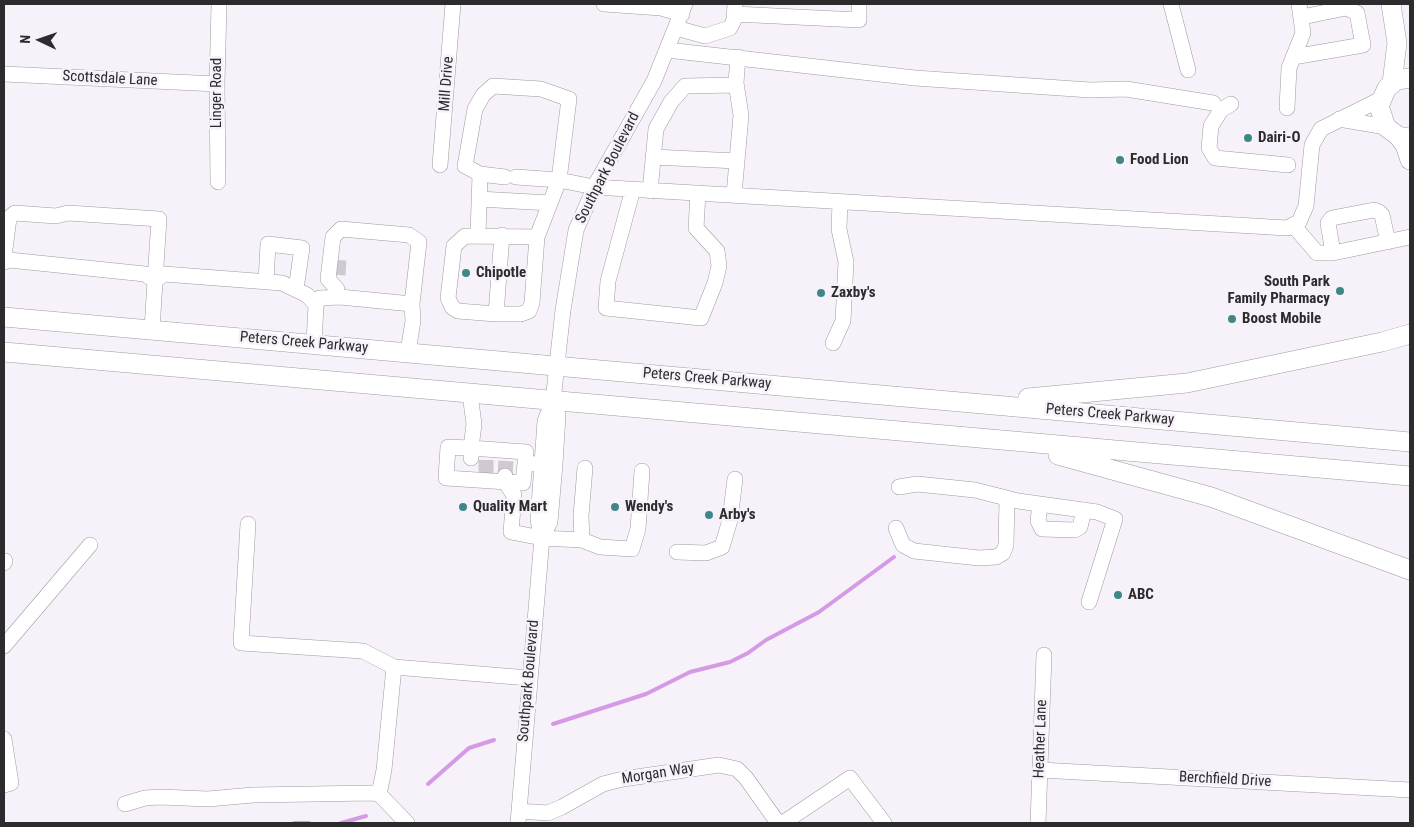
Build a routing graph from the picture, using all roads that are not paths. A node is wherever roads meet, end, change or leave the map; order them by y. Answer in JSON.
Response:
{"nodes":[{"id":1,"x":219,"y":4,"type":"edge"},
{"id":2,"x":453,"y":4,"type":"edge"},
{"id":3,"x":604,"y":4,"type":"edge"},
{"id":4,"x":859,"y":4,"type":"edge"},
{"id":5,"x":1171,"y":4,"type":"edge"},
{"id":6,"x":1390,"y":4,"type":"edge"},
{"id":7,"x":1346,"y":6,"type":"edge"},
{"id":8,"x":683,"y":9,"type":"edge"},
{"id":9,"x":734,"y":9,"type":"edge"},
{"id":10,"x":1301,"y":10,"type":"edge"},
{"id":11,"x":676,"y":28,"type":"junction"},
{"id":12,"x":1397,"y":44,"type":"junction"},
{"id":13,"x":667,"y":50,"type":"junction"},
{"id":14,"x":738,"y":57,"type":"junction"},
{"id":15,"x":1293,"y":57,"type":"junction"},
{"id":16,"x":1410,"y":65,"type":"edge"},
{"id":17,"x":1188,"y":70,"type":"dead end"},
{"id":18,"x":4,"y":74,"type":"edge"},
{"id":19,"x":1410,"y":78,"type":"edge"},
{"id":20,"x":217,"y":84,"type":"junction"},
{"id":21,"x":1392,"y":84,"type":"junction"},
{"id":22,"x":736,"y":85,"type":"junction"},
{"id":23,"x":1381,"y":99,"type":"junction"},
{"id":24,"x":1213,"y":103,"type":"dead end"},
{"id":25,"x":1231,"y":104,"type":"dead end"},
{"id":26,"x":1287,"y":108,"type":"dead end"},
{"id":27,"x":1339,"y":119,"type":"junction"},
{"id":28,"x":1398,"y":133,"type":"edge"},
{"id":29,"x":653,"y":157,"type":"junction"},
{"id":30,"x":1410,"y":160,"type":"edge"},
{"id":31,"x":737,"y":161,"type":"junction"},
{"id":32,"x":440,"y":165,"type":"dead end"},
{"id":33,"x":1288,"y":165,"type":"dead end"},
{"id":34,"x":480,"y":174,"type":"junction"},
{"id":35,"x":559,"y":180,"type":"junction"},
{"id":36,"x":218,"y":182,"type":"dead end"},
{"id":37,"x":594,"y":187,"type":"junction"},
{"id":38,"x":633,"y":190,"type":"junction"},
{"id":39,"x":650,"y":190,"type":"junction"},
{"id":40,"x":698,"y":193,"type":"junction"},
{"id":41,"x":734,"y":195,"type":"junction"},
{"id":42,"x":479,"y":199,"type":"junction"},
{"id":43,"x":840,"y":202,"type":"junction"},
{"id":44,"x":550,"y":203,"type":"junction"},
{"id":45,"x":1293,"y":225,"type":"junction"},
{"id":46,"x":341,"y":229,"type":"junction"},
{"id":47,"x":478,"y":235,"type":"junction"},
{"id":48,"x":502,"y":235,"type":"junction"},
{"id":49,"x":537,"y":237,"type":"junction"},
{"id":50,"x":1410,"y":237,"type":"edge"},
{"id":51,"x":1388,"y":242,"type":"junction"},
{"id":52,"x":1333,"y":253,"type":"junction"},
{"id":53,"x":339,"y":256,"type":"tunnel mouth"},
{"id":54,"x":4,"y":257,"type":"edge"},
{"id":55,"x":4,"y":262,"type":"edge"},
{"id":56,"x":155,"y":281,"type":"junction"},
{"id":57,"x":266,"y":282,"type":"junction"},
{"id":58,"x":337,"y":287,"type":"junction"},
{"id":59,"x":296,"y":289,"type":"junction"},
{"id":60,"x":412,"y":304,"type":"junction"},
{"id":61,"x":316,"y":306,"type":"junction"},
{"id":62,"x":496,"y":314,"type":"junction"},
{"id":63,"x":4,"y":317,"type":"edge"},
{"id":64,"x":152,"y":330,"type":"junction"},
{"id":65,"x":1410,"y":334,"type":"edge"},
{"id":66,"x":833,"y":343,"type":"dead end"},
{"id":67,"x":314,"y":344,"type":"junction"},
{"id":68,"x":4,"y":352,"type":"edge"},
{"id":69,"x":408,"y":352,"type":"junction"},
{"id":70,"x":557,"y":365,"type":"junction"},
{"id":71,"x":470,"y":394,"type":"junction"},
{"id":72,"x":553,"y":401,"type":"junction"},
{"id":73,"x":971,"y":402,"type":"junction"},
{"id":74,"x":998,"y":441,"type":"junction"},
{"id":75,"x":1410,"y":442,"type":"edge"},
{"id":76,"x":476,"y":461,"type":"junction"},
{"id":77,"x":525,"y":463,"type":"junction"},
{"id":78,"x":542,"y":464,"type":"junction"},
{"id":79,"x":585,"y":468,"type":"dead end"},
{"id":80,"x":642,"y":471,"type":"dead end"},
{"id":81,"x":1410,"y":476,"type":"edge"},
{"id":82,"x":505,"y":479,"type":"junction"},
{"id":83,"x":734,"y":479,"type":"dead end"},
{"id":84,"x":898,"y":487,"type":"dead end"},
{"id":85,"x":1007,"y":499,"type":"junction"},
{"id":86,"x":1040,"y":504,"type":"junction"},
{"id":87,"x":1084,"y":510,"type":"junction"},
{"id":88,"x":248,"y":524,"type":"dead end"},
{"id":89,"x":896,"y":528,"type":"dead end"},
{"id":90,"x":542,"y":538,"type":"junction"},
{"id":91,"x":582,"y":540,"type":"junction"},
{"id":92,"x":90,"y":545,"type":"dead end"},
{"id":93,"x":677,"y":552,"type":"dead end"},
{"id":94,"x":1410,"y":570,"type":"edge"},
{"id":95,"x":1089,"y":602,"type":"dead end"},
{"id":96,"x":4,"y":646,"type":"edge"},
{"id":97,"x":1044,"y":655,"type":"dead end"},
{"id":98,"x":394,"y":667,"type":"junction"},
{"id":99,"x":529,"y":678,"type":"junction"},
{"id":100,"x":4,"y":739,"type":"edge"},
{"id":101,"x":1040,"y":770,"type":"junction"},
{"id":102,"x":4,"y":785,"type":"edge"},
{"id":103,"x":1410,"y":790,"type":"edge"},
{"id":104,"x":379,"y":794,"type":"junction"},
{"id":105,"x":125,"y":804,"type":"dead end"},
{"id":106,"x":518,"y":817,"type":"edge"},
{"id":107,"x":407,"y":823,"type":"edge"},
{"id":108,"x":778,"y":823,"type":"edge"},
{"id":109,"x":783,"y":823,"type":"edge"},
{"id":110,"x":884,"y":823,"type":"edge"},
{"id":111,"x":1038,"y":823,"type":"edge"}],
"edges":[{"from":1,"to":20,"type":"street","name":"Linger Road"},
{"from":2,"to":32,"type":"street","name":"Mill Drive"},
{"from":3,"to":8,"type":"street"},
{"from":4,"to":9,"type":"street"},
{"from":5,"to":17,"type":"street"},
{"from":6,"to":12,"type":"main road"},
{"from":7,"to":10,"type":"street"},
{"from":7,"to":15,"type":"street"},
{"from":8,"to":11,"type":"street","name":"Southpark Boulevard"},
{"from":9,"to":11,"type":"street"},
{"from":10,"to":15,"type":"street"},
{"from":11,"to":13,"type":"street","name":"Southpark Boulevard"},
{"from":12,"to":16,"type":"main road"},
{"from":12,"to":21,"type":"main road"},
{"from":13,"to":14,"type":"street"},
{"from":13,"to":37,"type":"street","name":"Southpark Boulevard"},
{"from":14,"to":22,"type":"street"},
{"from":14,"to":24,"type":"street"},
{"from":15,"to":26,"type":"street"},
{"from":18,"to":20,"type":"street","name":"Scottsdale Lane"},
{"from":19,"to":21,"type":"main road"},
{"from":20,"to":36,"type":"street","name":"Linger Road"},
{"from":21,"to":23,"type":"main road"},
{"from":22,"to":29,"type":"street"},
{"from":22,"to":31,"type":"street"},
{"from":23,"to":27,"type":"street"},
{"from":23,"to":28,"type":"main road"},
{"from":25,"to":33,"type":"street"},
{"from":27,"to":28,"type":"street"},
{"from":27,"to":45,"type":"street"},
{"from":28,"to":30,"type":"main road"},
{"from":29,"to":31,"type":"street"},
{"from":29,"to":39,"type":"street"},
{"from":31,"to":41,"type":"street"},
{"from":34,"to":35,"type":"street"},
{"from":34,"to":35,"type":"street"},
{"from":34,"to":42,"type":"street"},
{"from":35,"to":37,"type":"street"},
{"from":35,"to":44,"type":"street"},
{"from":37,"to":38,"type":"street"},
{"from":37,"to":70,"type":"street","name":"Southpark Boulevard"},
{"from":38,"to":39,"type":"street"},
{"from":38,"to":40,"type":"street"},
{"from":39,"to":40,"type":"street"},
{"from":40,"to":41,"type":"street"},
{"from":41,"to":43,"type":"street"},
{"from":42,"to":44,"type":"street"},
{"from":42,"to":47,"type":"street"},
{"from":43,"to":45,"type":"street"},
{"from":43,"to":66,"type":"street"},
{"from":44,"to":49,"type":"street"},
{"from":45,"to":52,"type":"street"},
{"from":46,"to":53,"type":"street"},
{"from":46,"to":58,"type":"street"},
{"from":46,"to":60,"type":"street"},
{"from":47,"to":48,"type":"street"},
{"from":47,"to":62,"type":"street"},
{"from":48,"to":49,"type":"street"},
{"from":48,"to":62,"type":"street"},
{"from":49,"to":62,"type":"street"},
{"from":50,"to":51,"type":"street"},
{"from":51,"to":52,"type":"street"},
{"from":51,"to":52,"type":"street"},
{"from":54,"to":56,"type":"street"},
{"from":55,"to":56,"type":"street"},
{"from":56,"to":57,"type":"street"},
{"from":56,"to":64,"type":"street"},
{"from":57,"to":59,"type":"street"},
{"from":57,"to":59,"type":"street"},
{"from":58,"to":60,"type":"street"},
{"from":58,"to":61,"type":"street"},
{"from":59,"to":61,"type":"street"},
{"from":60,"to":69,"type":"street"},
{"from":61,"to":67,"type":"street"},
{"from":63,"to":64,"type":"main road","name":"Peters Creek Parkway"},
{"from":64,"to":67,"type":"main road","name":"Peters Creek Parkway"},
{"from":65,"to":73,"type":"main road"},
{"from":67,"to":69,"type":"main road","name":"Peters Creek Parkway"},
{"from":68,"to":71,"type":"main road"},
{"from":69,"to":70,"type":"main road","name":"Peters Creek Parkway"},
{"from":70,"to":72,"type":"street","name":"Southpark Boulevard"},
{"from":70,"to":73,"type":"main road","name":"Peters Creek Parkway"},
{"from":71,"to":72,"type":"main road"},
{"from":71,"to":76,"type":"street"},
{"from":72,"to":74,"type":"main road"},
{"from":72,"to":78,"type":"street","name":"Southpark Boulevard"},
{"from":72,"to":90,"type":"street","name":"Southpark Boulevard"},
{"from":73,"to":75,"type":"main road","name":"Peters Creek Parkway"},
{"from":74,"to":81,"type":"main road"},
{"from":74,"to":94,"type":"main road"},
{"from":76,"to":77,"type":"street"},
{"from":76,"to":82,"type":"street"},
{"from":77,"to":78,"type":"street"},
{"from":77,"to":82,"type":"street"},
{"from":78,"to":90,"type":"street","name":"Southpark Boulevard"},
{"from":79,"to":91,"type":"street"},
{"from":80,"to":91,"type":"street"},
{"from":82,"to":90,"type":"street"},
{"from":83,"to":93,"type":"street"},
{"from":84,"to":85,"type":"street"},
{"from":85,"to":86,"type":"street"},
{"from":85,"to":89,"type":"street"},
{"from":86,"to":87,"type":"street"},
{"from":86,"to":87,"type":"street"},
{"from":87,"to":95,"type":"street"},
{"from":88,"to":98,"type":"street"},
{"from":90,"to":91,"type":"street"},
{"from":90,"to":99,"type":"street","name":"Southpark Boulevard"},
{"from":92,"to":96,"type":"street"},
{"from":97,"to":101,"type":"street","name":"Heather Lane"},
{"from":98,"to":99,"type":"street"},
{"from":98,"to":104,"type":"street"},
{"from":99,"to":106,"type":"street","name":"Southpark Boulevard"},
{"from":100,"to":102,"type":"street"},
{"from":101,"to":103,"type":"street","name":"Berchfield Drive"},
{"from":101,"to":111,"type":"street","name":"Heather Lane"},
{"from":104,"to":105,"type":"street"},
{"from":104,"to":107,"type":"street"},
{"from":106,"to":108,"type":"street","name":"Morgan Way"},
{"from":109,"to":110,"type":"street"}]}
